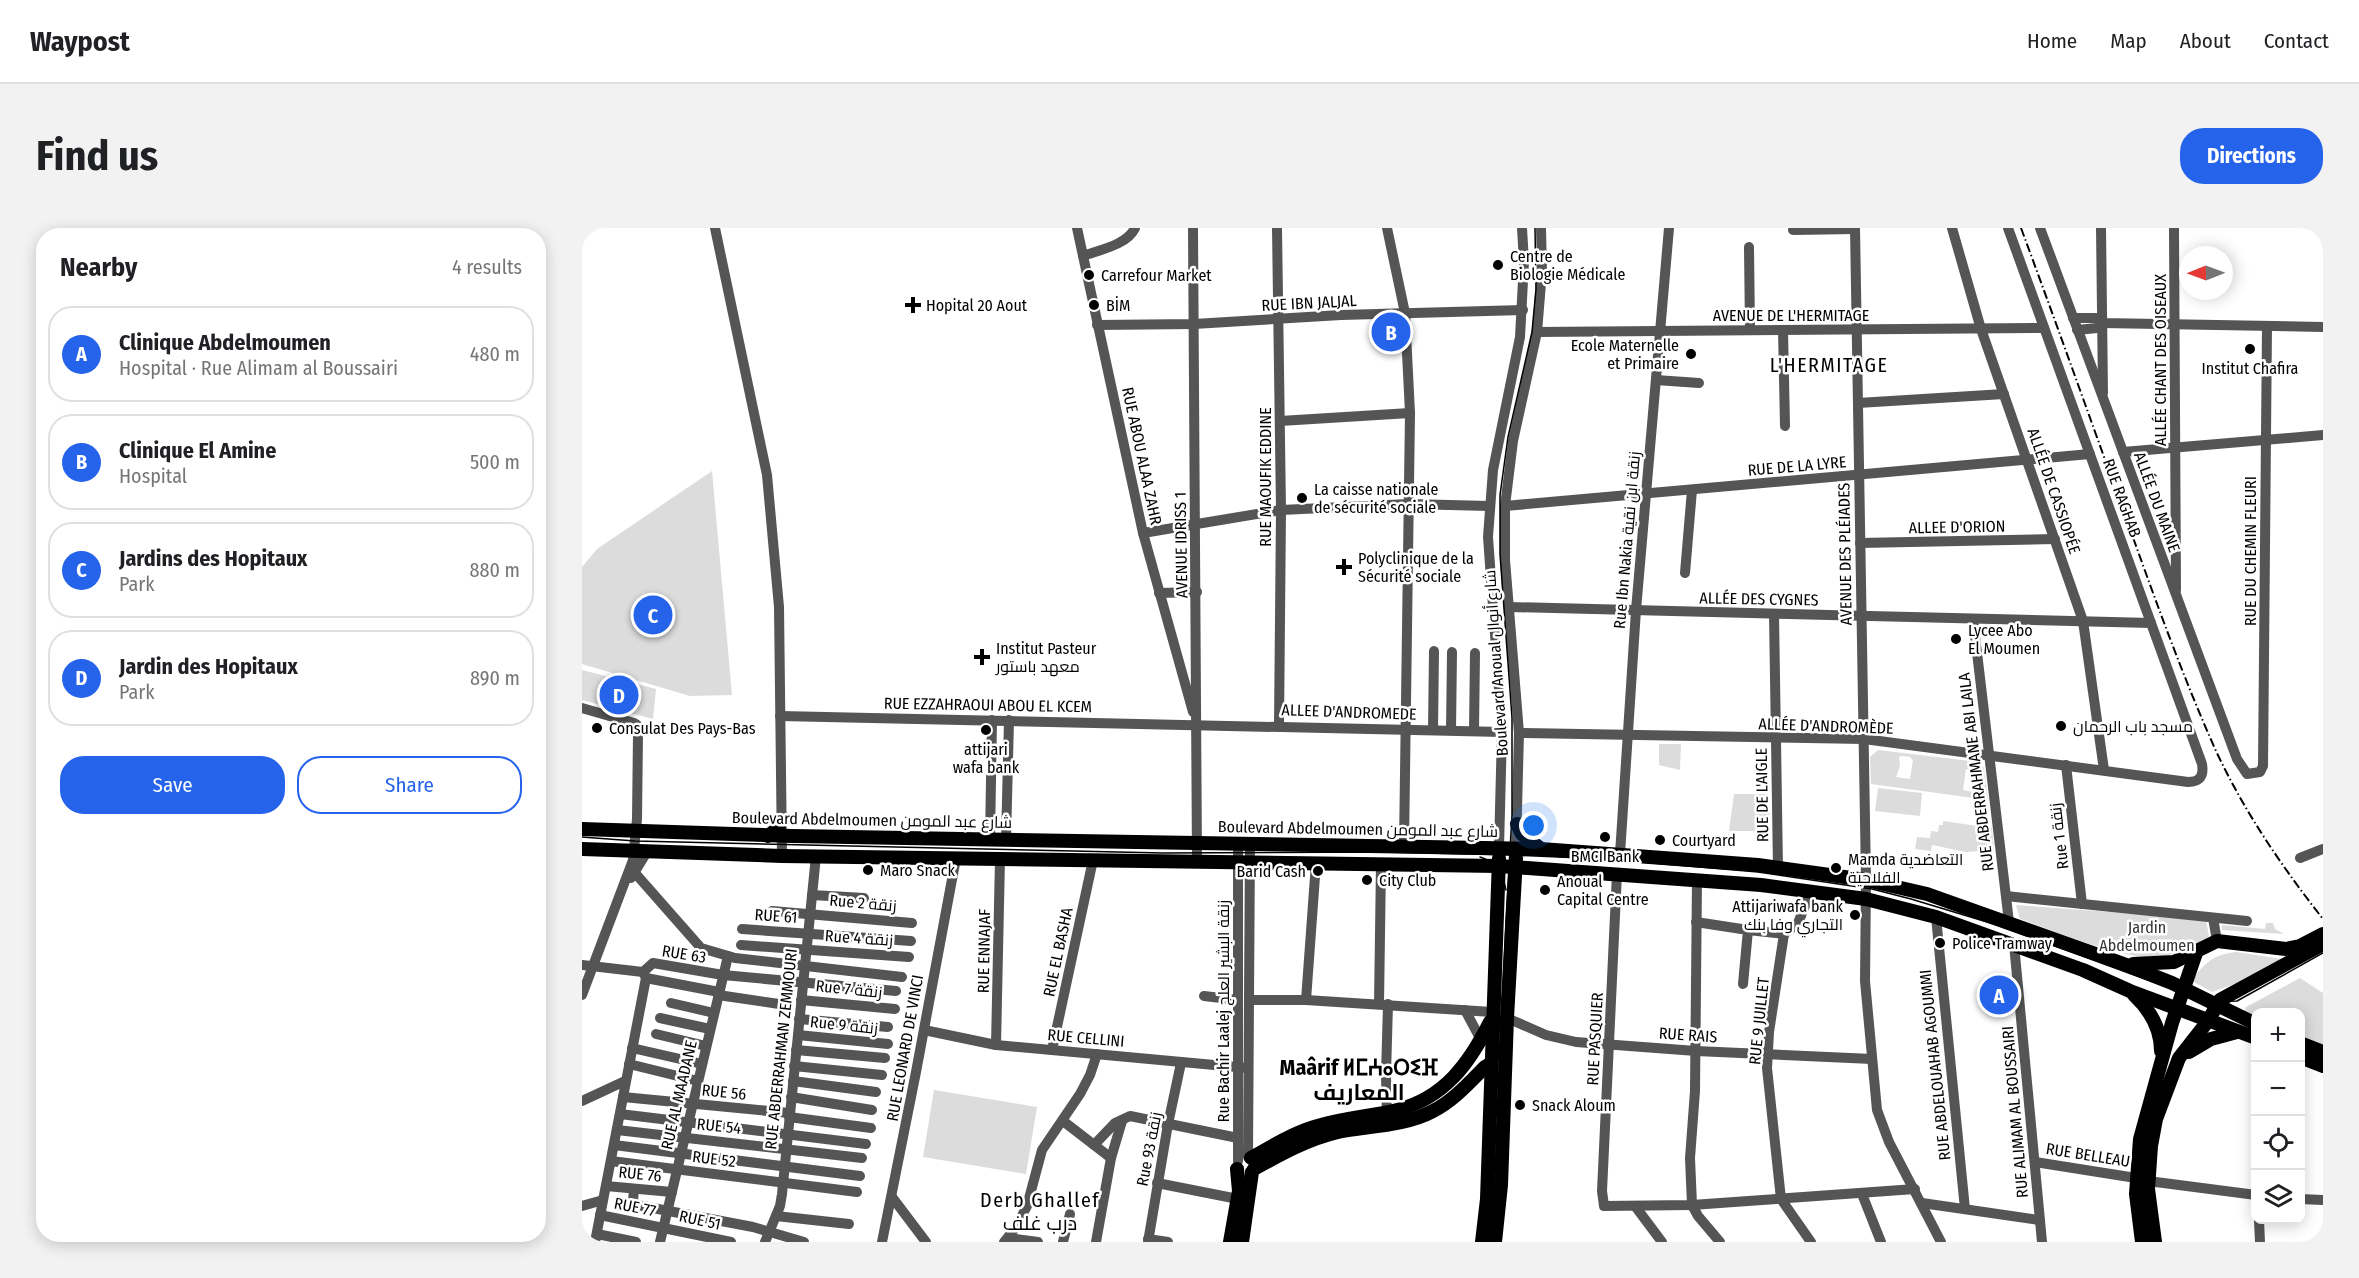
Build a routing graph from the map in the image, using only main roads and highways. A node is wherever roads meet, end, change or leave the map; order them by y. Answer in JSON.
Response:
{"nodes":[{"id":1,"x":781,"y":822,"type":"road end"},
{"id":2,"x":1517,"y":824,"type":"road end"},
{"id":3,"x":582,"y":829,"type":"edge"},
{"id":4,"x":775,"y":836,"type":"junction"},
{"id":5,"x":1499,"y":848,"type":"junction"},
{"id":6,"x":1516,"y":848,"type":"junction"},
{"id":7,"x":582,"y":849,"type":"edge"},
{"id":8,"x":1541,"y":849,"type":"junction"},
{"id":9,"x":1479,"y":865,"type":"junction"},
{"id":10,"x":1499,"y":866,"type":"junction"},
{"id":11,"x":1516,"y":866,"type":"junction"},
{"id":12,"x":1496,"y":907,"type":"junction"},
{"id":13,"x":2323,"y":934,"type":"edge"},
{"id":14,"x":2323,"y":944,"type":"edge"},
{"id":15,"x":2196,"y":953,"type":"junction"},
{"id":16,"x":2121,"y":963,"type":"junction"},
{"id":17,"x":2184,"y":989,"type":"junction"},
{"id":18,"x":2130,"y":991,"type":"junction"},
{"id":19,"x":2202,"y":999,"type":"junction"},
{"id":20,"x":2216,"y":1006,"type":"junction"},
{"id":21,"x":2176,"y":1009,"type":"junction"},
{"id":22,"x":1492,"y":1015,"type":"junction"},
{"id":23,"x":2202,"y":1018,"type":"junction"},
{"id":24,"x":2251,"y":1022,"type":"edge"},
{"id":25,"x":2238,"y":1032,"type":"junction"},
{"id":26,"x":2251,"y":1036,"type":"edge"},
{"id":27,"x":2305,"y":1045,"type":"edge"},
{"id":28,"x":2323,"y":1053,"type":"edge"},
{"id":29,"x":2179,"y":1058,"type":"junction"},
{"id":30,"x":2305,"y":1058,"type":"edge"},
{"id":31,"x":2161,"y":1061,"type":"junction"},
{"id":32,"x":1490,"y":1064,"type":"junction"},
{"id":33,"x":2323,"y":1066,"type":"edge"},
{"id":34,"x":1387,"y":1118,"type":"junction"},
{"id":35,"x":1247,"y":1164,"type":"junction"},
{"id":36,"x":2142,"y":1179,"type":"junction"},
{"id":37,"x":1230,"y":1242,"type":"edge"},
{"id":38,"x":1242,"y":1242,"type":"edge"},
{"id":39,"x":1482,"y":1242,"type":"edge"},
{"id":40,"x":1495,"y":1242,"type":"edge"},
{"id":41,"x":2142,"y":1242,"type":"edge"},
{"id":42,"x":2155,"y":1242,"type":"edge"}],
"edges":[{"from":1,"to":4,"type":"main road"},
{"from":2,"to":8,"type":"main road"},
{"from":3,"to":4,"type":"main road","name":"Boulevard Abdelmoumen شارع عبد المومن"},
{"from":4,"to":5,"type":"main road","name":"Boulevard Abdelmoumen شارع عبد المومن"},
{"from":5,"to":6,"type":"main road","name":"Boulevard Abdelmoumen شارع عبد المومن"},
{"from":5,"to":10,"type":"main road","name":"Boulevard Anoual شارع أنوال"},
{"from":6,"to":8,"type":"main road","name":"Boulevard Abdelmoumen شارع عبد المومن"},
{"from":6,"to":11,"type":"main road","name":"Boulevard Anoual شارع أنوال"},
{"from":7,"to":9,"type":"main road","name":"Boulevard Abdelmoumen شارع عبد المومن"},
{"from":8,"to":16,"type":"main road","name":"Boulevard Abdelmoumen شارع عبد المومن"},
{"from":9,"to":10,"type":"main road","name":"Boulevard Abdelmoumen شارع عبد المومن"},
{"from":9,"to":12,"type":"main road"},
{"from":10,"to":11,"type":"main road","name":"Boulevard Abdelmoumen شارع عبد المومن"},
{"from":10,"to":12,"type":"main road","name":"Boulevard Anoual شارع أنوال"},
{"from":11,"to":18,"type":"main road","name":"Boulevard Abdelmoumen شارع عبد المومن"},
{"from":11,"to":40,"type":"main road","name":"Boulevard Anoual شارع أنوال"},
{"from":12,"to":22,"type":"main road","name":"Boulevard Anoual شارع أنوال"},
{"from":13,"to":15,"type":"main road"},
{"from":14,"to":20,"type":"main road"},
{"from":15,"to":16,"type":"main road"},
{"from":15,"to":17,"type":"main road"},
{"from":16,"to":17,"type":"main road","name":"Boulevard Abdelmoumen شارع عبد المومن"},
{"from":17,"to":19,"type":"main road","name":"Boulevard Abdelmoumen شارع عبد المومن"},
{"from":17,"to":21,"type":"main road"},
{"from":18,"to":21,"type":"main road","name":"Boulevard Abdelmoumen شارع عبد المومن"},
{"from":18,"to":31,"type":"main road"},
{"from":19,"to":20,"type":"main road","name":"Boulevard Abdelmoumen شارع عبد المومن"},
{"from":19,"to":23,"type":"main road"},
{"from":20,"to":23,"type":"main road"},
{"from":20,"to":24,"type":"main road","name":"Boulevard Abdelmoumen شارع عبد المومن"},
{"from":21,"to":23,"type":"main road","name":"Boulevard Abdelmoumen شارع عبد المومن"},
{"from":21,"to":31,"type":"main road"},
{"from":22,"to":32,"type":"main road","name":"Boulevard Anoual شارع أنوال"},
{"from":22,"to":34,"type":"main road"},
{"from":23,"to":25,"type":"main road","name":"Boulevard Abdelmoumen شارع عبد المومن"},
{"from":23,"to":29,"type":"main road"},
{"from":25,"to":26,"type":"main road","name":"Boulevard Abdelmoumen شارع عبد المومن"},
{"from":25,"to":29,"type":"main road"},
{"from":27,"to":28,"type":"main road"},
{"from":29,"to":36,"type":"main road"},
{"from":30,"to":33,"type":"main road"},
{"from":31,"to":36,"type":"main road"},
{"from":32,"to":34,"type":"main road"},
{"from":32,"to":39,"type":"main road","name":"Boulevard Anoual شارع أنوال"},
{"from":34,"to":35,"type":"main road"},
{"from":35,"to":37,"type":"main road"},
{"from":35,"to":38,"type":"main road"},
{"from":36,"to":41,"type":"main road"},
{"from":36,"to":42,"type":"main road"}]}
